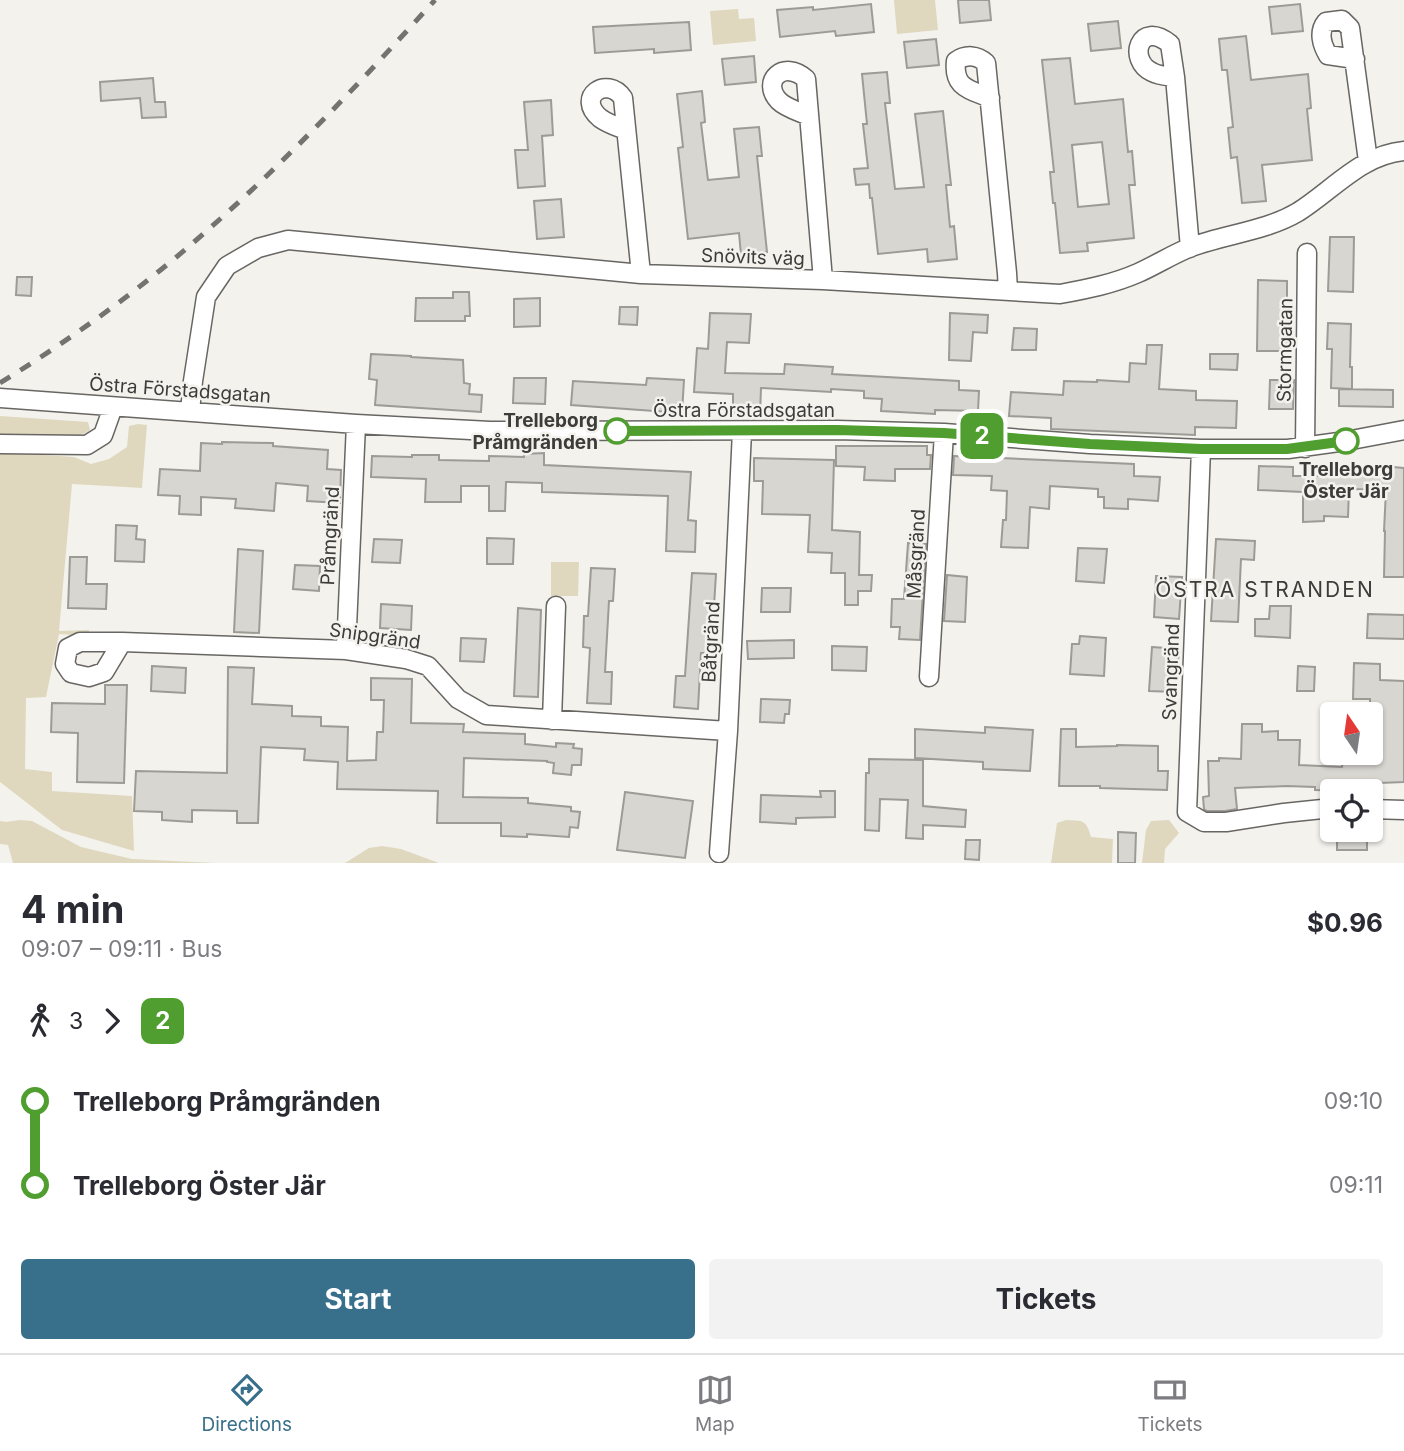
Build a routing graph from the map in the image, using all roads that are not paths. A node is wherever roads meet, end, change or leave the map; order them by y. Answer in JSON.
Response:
{"nodes":[{"id":1,"x":1354,"y":59,"type":"dead end"},
{"id":2,"x":1175,"y":77,"type":"dead end"},
{"id":3,"x":990,"y":98,"type":"dead end"},
{"id":4,"x":809,"y":116,"type":"dead end"},
{"id":5,"x":626,"y":130,"type":"dead end"},
{"id":6,"x":1404,"y":151,"type":"edge"},
{"id":7,"x":1368,"y":161,"type":"junction"},
{"id":8,"x":1190,"y":248,"type":"junction"},
{"id":9,"x":1307,"y":253,"type":"dead end"},
{"id":10,"x":641,"y":274,"type":"junction"},
{"id":11,"x":823,"y":280,"type":"junction"},
{"id":12,"x":1008,"y":291,"type":"junction"},
{"id":13,"x":0,"y":398,"type":"edge"},
{"id":14,"x":113,"y":407,"type":"junction"},
{"id":15,"x":190,"y":411,"type":"junction"},
{"id":16,"x":356,"y":424,"type":"junction"},
{"id":17,"x":1404,"y":430,"type":"edge"},
{"id":18,"x":742,"y":432,"type":"junction"},
{"id":19,"x":944,"y":433,"type":"junction"},
{"id":20,"x":0,"y":444,"type":"edge"},
{"id":21,"x":1305,"y":448,"type":"junction"},
{"id":22,"x":1201,"y":449,"type":"junction"},
{"id":23,"x":556,"y":606,"type":"dead end"},
{"id":24,"x":122,"y":642,"type":"dead end"},
{"id":25,"x":346,"y":650,"type":"junction"},
{"id":26,"x":929,"y":677,"type":"dead end"},
{"id":27,"x":552,"y":720,"type":"junction"},
{"id":28,"x":728,"y":731,"type":"junction"},
{"id":29,"x":1320,"y":809,"type":"edge"},
{"id":30,"x":1383,"y":809,"type":"edge"},
{"id":31,"x":1404,"y":810,"type":"edge"},
{"id":32,"x":719,"y":853,"type":"dead end"}],
"edges":[{"from":1,"to":7,"type":"street"},
{"from":2,"to":8,"type":"street"},
{"from":3,"to":12,"type":"street"},
{"from":4,"to":11,"type":"street"},
{"from":5,"to":10,"type":"street"},
{"from":6,"to":7,"type":"street","name":"Snövits väg"},
{"from":7,"to":8,"type":"street","name":"Snövits väg"},
{"from":8,"to":12,"type":"street","name":"Snövits väg"},
{"from":9,"to":21,"type":"street","name":"Stormgatan"},
{"from":10,"to":11,"type":"street","name":"Snövits väg"},
{"from":10,"to":15,"type":"street","name":"Snövits väg"},
{"from":11,"to":12,"type":"street","name":"Snövits väg"},
{"from":13,"to":14,"type":"street","name":"Östra Förstadsgatan"},
{"from":14,"to":15,"type":"street","name":"Östra Förstadsgatan"},
{"from":14,"to":20,"type":"street"},
{"from":15,"to":16,"type":"street","name":"Östra Förstadsgatan"},
{"from":16,"to":18,"type":"street","name":"Östra Förstadsgatan"},
{"from":16,"to":25,"type":"street","name":"Pråmgränd"},
{"from":17,"to":21,"type":"street","name":"Östra Förstadsgatan"},
{"from":18,"to":19,"type":"street","name":"Östra Förstadsgatan"},
{"from":18,"to":28,"type":"street","name":"Båtgränd"},
{"from":19,"to":22,"type":"street","name":"Östra Förstadsgatan"},
{"from":19,"to":26,"type":"street","name":"Måsgränd"},
{"from":21,"to":22,"type":"street","name":"Östra Förstadsgatan"},
{"from":22,"to":29,"type":"street","name":"Svangränd"},
{"from":23,"to":27,"type":"street"},
{"from":24,"to":25,"type":"street","name":"Snipgränd"},
{"from":25,"to":27,"type":"street","name":"Snipgränd"},
{"from":27,"to":28,"type":"street","name":"Snipgränd"},
{"from":28,"to":32,"type":"street","name":"Båtgränd"},
{"from":30,"to":31,"type":"street"}]}
